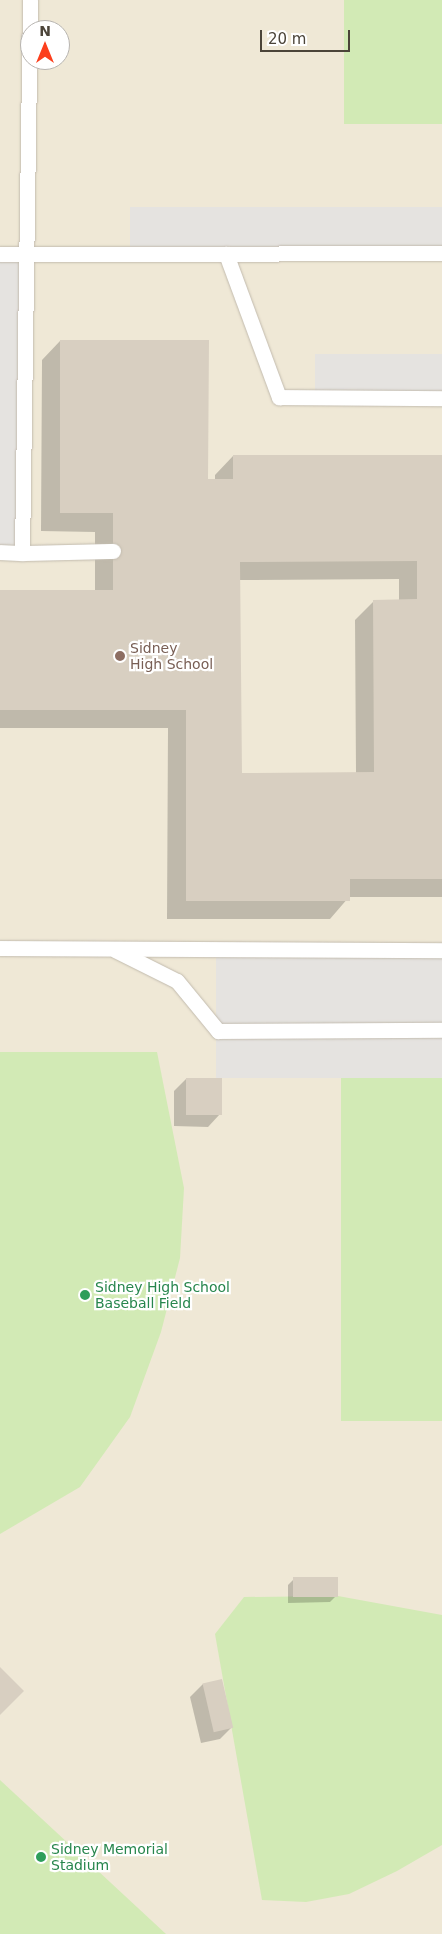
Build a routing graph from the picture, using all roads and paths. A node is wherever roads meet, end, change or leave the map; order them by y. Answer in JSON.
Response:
{"nodes":[{"id":1,"x":30,"y":0,"type":"edge"},
{"id":2,"x":442,"y":253,"type":"edge"},
{"id":3,"x":0,"y":254,"type":"edge"},
{"id":4,"x":226,"y":254,"type":"junction"},
{"id":5,"x":29,"y":255,"type":"junction"},
{"id":6,"x":442,"y":398,"type":"edge"},
{"id":7,"x":113,"y":551,"type":"dead end"},
{"id":8,"x":0,"y":552,"type":"edge"},
{"id":9,"x":22,"y":553,"type":"junction"},
{"id":10,"x":0,"y":948,"type":"edge"},
{"id":11,"x":111,"y":948,"type":"junction"},
{"id":12,"x":442,"y":950,"type":"edge"},
{"id":13,"x":442,"y":1030,"type":"edge"}],
"edges":[{"from":1,"to":5,"type":"lane"},
{"from":2,"to":4,"type":"lane"},
{"from":3,"to":5,"type":"lane"},
{"from":4,"to":5,"type":"lane"},
{"from":4,"to":6,"type":"lane"},
{"from":5,"to":9,"type":"lane"},
{"from":7,"to":9,"type":"lane"},
{"from":8,"to":9,"type":"lane"},
{"from":10,"to":11,"type":"lane"},
{"from":11,"to":12,"type":"lane"},
{"from":11,"to":13,"type":"lane"}]}
